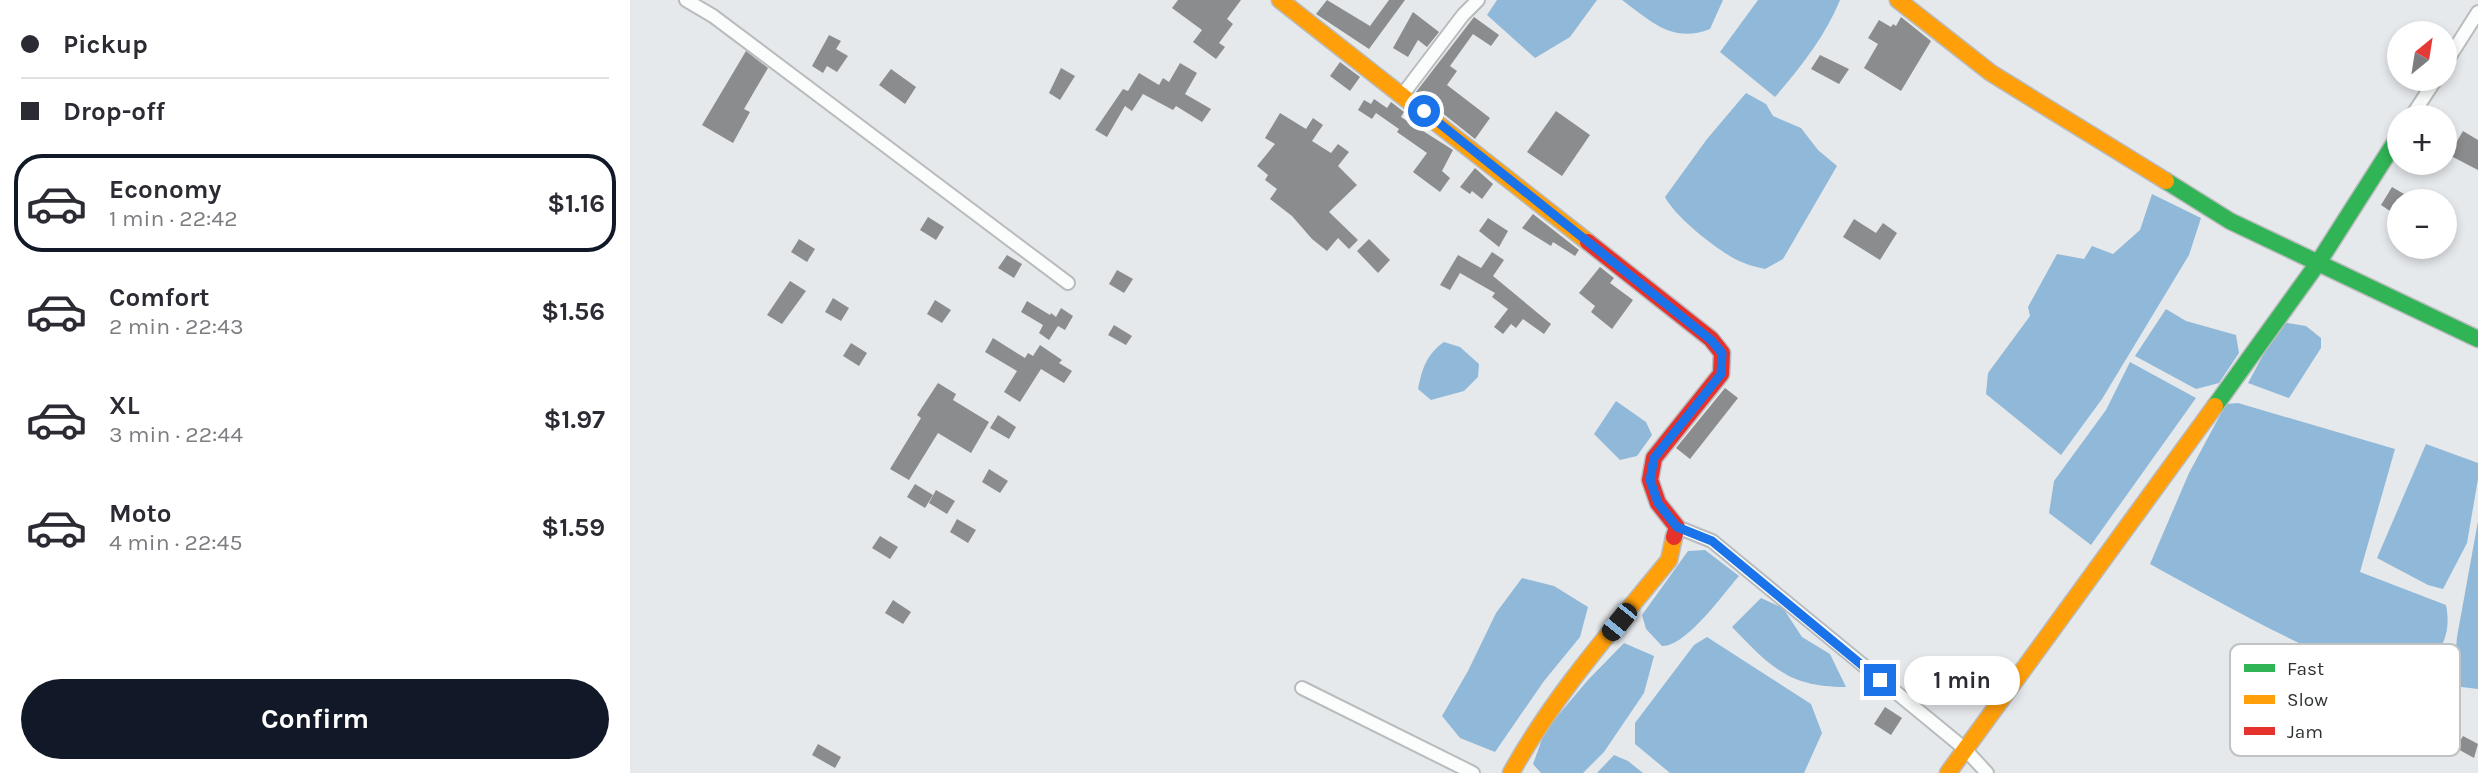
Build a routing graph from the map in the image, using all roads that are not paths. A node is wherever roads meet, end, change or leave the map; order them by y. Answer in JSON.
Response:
{"nodes":[{"id":1,"x":686,"y":0,"type":"edge"},
{"id":2,"x":1280,"y":0,"type":"edge"},
{"id":3,"x":1478,"y":0,"type":"edge"},
{"id":4,"x":1898,"y":0,"type":"edge"},
{"id":5,"x":2478,"y":12,"type":"edge"},
{"id":6,"x":2457,"y":45,"type":"edge"},
{"id":7,"x":1403,"y":94,"type":"junction"},
{"id":8,"x":2387,"y":155,"type":"edge"},
{"id":9,"x":2318,"y":263,"type":"junction"},
{"id":10,"x":1068,"y":284,"type":"dead end"},
{"id":11,"x":2478,"y":339,"type":"edge"},
{"id":12,"x":1677,"y":527,"type":"junction"},
{"id":13,"x":1302,"y":688,"type":"dead end"},
{"id":14,"x":1965,"y":749,"type":"junction"},
{"id":15,"x":1473,"y":773,"type":"edge"},
{"id":16,"x":1511,"y":773,"type":"edge"},
{"id":17,"x":1948,"y":773,"type":"edge"},
{"id":18,"x":1987,"y":773,"type":"edge"}],
"edges":[{"from":1,"to":10,"type":"street"},
{"from":2,"to":7,"type":"street"},
{"from":3,"to":7,"type":"street"},
{"from":4,"to":9,"type":"street"},
{"from":5,"to":6,"type":"street"},
{"from":7,"to":12,"type":"street"},
{"from":8,"to":9,"type":"street"},
{"from":9,"to":11,"type":"street"},
{"from":9,"to":14,"type":"street"},
{"from":12,"to":14,"type":"street"},
{"from":12,"to":16,"type":"street"},
{"from":13,"to":15,"type":"street"},
{"from":14,"to":17,"type":"street"},
{"from":14,"to":18,"type":"street"}]}
